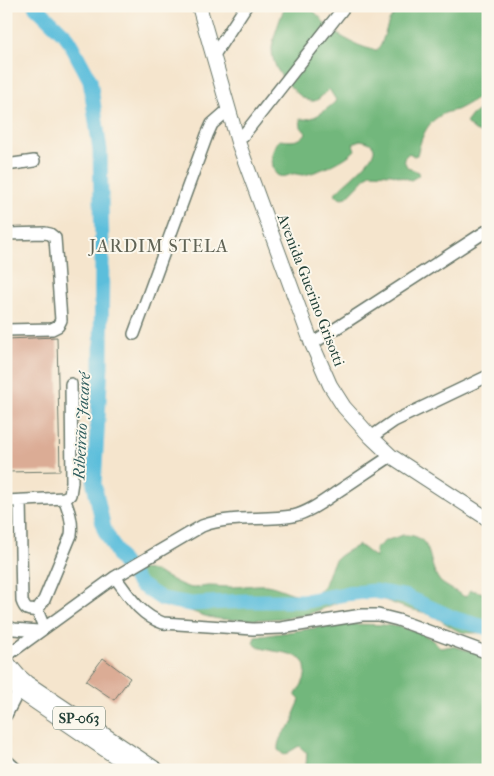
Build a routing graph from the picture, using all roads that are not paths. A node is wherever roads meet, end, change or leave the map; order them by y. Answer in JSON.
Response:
{"nodes":[{"id":1,"x":199,"y":6,"type":"edge"},
{"id":2,"x":246,"y":6,"type":"edge"},
{"id":3,"x":344,"y":6,"type":"edge"},
{"id":4,"x":214,"y":55,"type":"junction"},
{"id":5,"x":228,"y":110,"type":"junction"},
{"id":6,"x":238,"y":142,"type":"junction"},
{"id":7,"x":34,"y":161,"type":"dead end"},
{"id":8,"x":6,"y":165,"type":"edge"},
{"id":9,"x":488,"y":230,"type":"edge"},
{"id":10,"x":6,"y":234,"type":"edge"},
{"id":11,"x":6,"y":330,"type":"edge"},
{"id":12,"x":134,"y":334,"type":"dead end"},
{"id":13,"x":312,"y":344,"type":"junction"},
{"id":14,"x":488,"y":376,"type":"edge"},
{"id":15,"x":71,"y":384,"type":"dead end"},
{"id":16,"x":371,"y":438,"type":"junction"},
{"id":17,"x":391,"y":456,"type":"junction"},
{"id":18,"x":64,"y":498,"type":"junction"},
{"id":19,"x":6,"y":501,"type":"edge"},
{"id":20,"x":20,"y":501,"type":"junction"},
{"id":21,"x":488,"y":519,"type":"edge"},
{"id":22,"x":123,"y":572,"type":"junction"},
{"id":23,"x":37,"y":610,"type":"junction"},
{"id":24,"x":6,"y":626,"type":"edge"},
{"id":25,"x":41,"y":629,"type":"junction"},
{"id":26,"x":488,"y":653,"type":"edge"},
{"id":27,"x":6,"y":656,"type":"edge"},
{"id":28,"x":6,"y":661,"type":"edge"},
{"id":29,"x":6,"y":682,"type":"edge"},
{"id":30,"x":19,"y":690,"type":"junction"},
{"id":31,"x":6,"y":715,"type":"edge"},
{"id":32,"x":6,"y":760,"type":"edge"},
{"id":33,"x":17,"y":770,"type":"edge"},
{"id":34,"x":135,"y":770,"type":"edge"},
{"id":35,"x":157,"y":770,"type":"edge"}],
"edges":[{"from":1,"to":4,"type":"main road","name":"Avenida Guerino Grisotti"},
{"from":2,"to":4,"type":"street"},
{"from":3,"to":6,"type":"street"},
{"from":4,"to":5,"type":"main road","name":"Avenida Guerino Grisotti"},
{"from":5,"to":6,"type":"main road","name":"Avenida Guerino Grisotti"},
{"from":5,"to":12,"type":"street"},
{"from":6,"to":13,"type":"main road","name":"Avenida Guerino Grisotti"},
{"from":7,"to":8,"type":"street"},
{"from":9,"to":13,"type":"street"},
{"from":10,"to":11,"type":"street"},
{"from":13,"to":16,"type":"main road","name":"Avenida Guerino Grisotti"},
{"from":14,"to":16,"type":"street"},
{"from":15,"to":18,"type":"street"},
{"from":16,"to":17,"type":"main road","name":"Avenida Guerino Grisotti"},
{"from":17,"to":21,"type":"main road","name":"Avenida Guerino Grisotti"},
{"from":17,"to":22,"type":"street"},
{"from":18,"to":20,"type":"street"},
{"from":18,"to":23,"type":"street"},
{"from":19,"to":20,"type":"street"},
{"from":20,"to":23,"type":"street"},
{"from":22,"to":25,"type":"street"},
{"from":22,"to":26,"type":"street"},
{"from":23,"to":25,"type":"street"},
{"from":24,"to":25,"type":"street"},
{"from":25,"to":27,"type":"street"},
{"from":28,"to":35,"type":"main road","number":"SP-063"},
{"from":29,"to":30,"type":"main road","number":"SP-063"},
{"from":30,"to":31,"type":"street"},
{"from":30,"to":34,"type":"main road","number":"SP-063"},
{"from":32,"to":33,"type":"street"}]}
